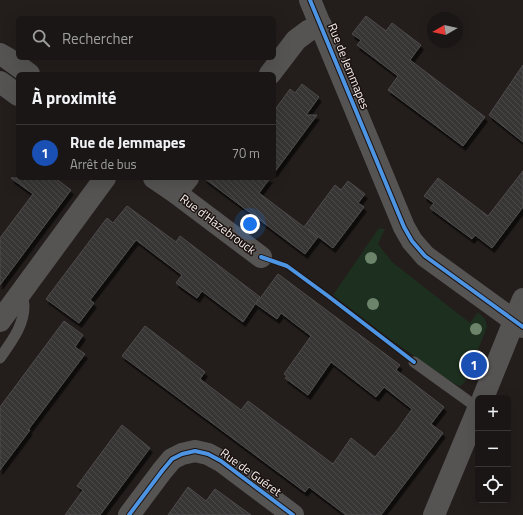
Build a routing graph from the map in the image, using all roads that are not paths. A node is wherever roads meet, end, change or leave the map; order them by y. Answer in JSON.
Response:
{"nodes":[{"id":1,"x":310,"y":0,"type":"edge"},
{"id":2,"x":321,"y":26,"type":"junction"},
{"id":3,"x":0,"y":54,"type":"edge"},
{"id":4,"x":26,"y":72,"type":"edge"},
{"id":5,"x":272,"y":72,"type":"edge"},
{"id":6,"x":0,"y":82,"type":"edge"},
{"id":7,"x":16,"y":94,"type":"edge"},
{"id":8,"x":104,"y":180,"type":"edge"},
{"id":9,"x":161,"y":180,"type":"edge"},
{"id":10,"x":182,"y":186,"type":"edge"},
{"id":11,"x":261,"y":257,"type":"dead end"},
{"id":12,"x":21,"y":292,"type":"junction"},
{"id":13,"x":523,"y":299,"type":"edge"},
{"id":14,"x":0,"y":321,"type":"edge"},
{"id":15,"x":518,"y":324,"type":"edge"},
{"id":16,"x":0,"y":358,"type":"edge"},
{"id":17,"x":414,"y":362,"type":"dead end"},
{"id":18,"x":483,"y":395,"type":"edge"},
{"id":19,"x":475,"y":407,"type":"edge"},
{"id":20,"x":475,"y":416,"type":"edge"},
{"id":21,"x":128,"y":515,"type":"edge"},
{"id":22,"x":293,"y":515,"type":"edge"},
{"id":23,"x":434,"y":515,"type":"edge"}],
"edges":[{"from":1,"to":2,"type":"street","name":"Rue de Jemmapes"},
{"from":2,"to":5,"type":"street"},
{"from":2,"to":15,"type":"street","name":"Rue de Jemmapes"},
{"from":3,"to":4,"type":"street"},
{"from":6,"to":7,"type":"street"},
{"from":8,"to":12,"type":"street"},
{"from":9,"to":10,"type":"street","name":"Rue d'Hazebrouck"},
{"from":10,"to":11,"type":"street","name":"Rue d'Hazebrouck"},
{"from":12,"to":14,"type":"street"},
{"from":12,"to":16,"type":"lane"},
{"from":13,"to":15,"type":"street"},
{"from":15,"to":18,"type":"street"},
{"from":17,"to":19,"type":"lane"},
{"from":20,"to":23,"type":"street"},
{"from":21,"to":22,"type":"street","name":"Rue de Guéret"}]}
